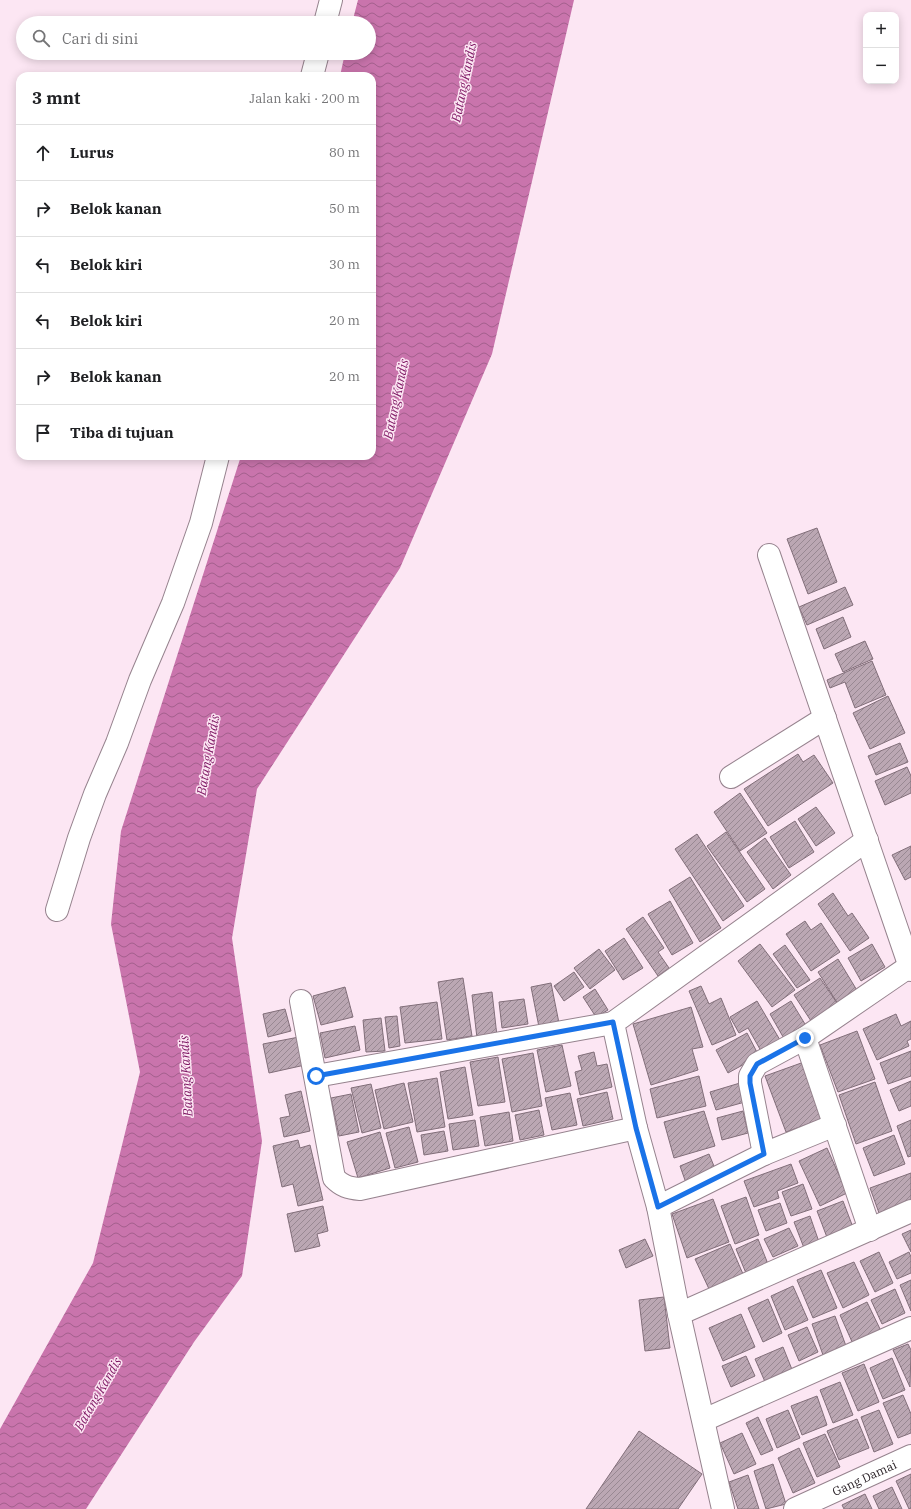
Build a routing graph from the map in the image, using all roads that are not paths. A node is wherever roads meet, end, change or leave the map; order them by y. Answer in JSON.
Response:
{"nodes":[{"id":1,"x":331,"y":0,"type":"edge"},
{"id":2,"x":327,"y":16,"type":"edge"},
{"id":3,"x":316,"y":60,"type":"edge"},
{"id":4,"x":313,"y":72,"type":"edge"},
{"id":5,"x":217,"y":460,"type":"edge"},
{"id":6,"x":769,"y":555,"type":"dead end"},
{"id":7,"x":825,"y":718,"type":"junction"},
{"id":8,"x":731,"y":777,"type":"dead end"},
{"id":9,"x":867,"y":840,"type":"junction"},
{"id":10,"x":57,"y":910,"type":"dead end"},
{"id":11,"x":910,"y":968,"type":"edge"},
{"id":12,"x":301,"y":1001,"type":"dead end"},
{"id":13,"x":613,"y":1022,"type":"junction"},
{"id":14,"x":805,"y":1038,"type":"junction"},
{"id":15,"x":316,"y":1076,"type":"junction"},
{"id":16,"x":835,"y":1125,"type":"junction"},
{"id":17,"x":636,"y":1128,"type":"junction"},
{"id":18,"x":764,"y":1154,"type":"junction"},
{"id":19,"x":658,"y":1207,"type":"junction"},
{"id":20,"x":911,"y":1211,"type":"edge"},
{"id":21,"x":870,"y":1230,"type":"junction"},
{"id":22,"x":679,"y":1314,"type":"junction"},
{"id":23,"x":911,"y":1328,"type":"edge"},
{"id":24,"x":704,"y":1420,"type":"junction"},
{"id":25,"x":911,"y":1456,"type":"edge"},
{"id":26,"x":723,"y":1509,"type":"edge"},
{"id":27,"x":795,"y":1509,"type":"edge"}],
"edges":[{"from":1,"to":2,"type":"street"},
{"from":3,"to":4,"type":"street"},
{"from":5,"to":10,"type":"street"},
{"from":6,"to":7,"type":"street"},
{"from":7,"to":8,"type":"street"},
{"from":7,"to":9,"type":"street"},
{"from":9,"to":11,"type":"street"},
{"from":9,"to":13,"type":"street"},
{"from":11,"to":14,"type":"street"},
{"from":12,"to":15,"type":"street"},
{"from":13,"to":15,"type":"street"},
{"from":13,"to":17,"type":"street"},
{"from":14,"to":16,"type":"street"},
{"from":14,"to":18,"type":"street"},
{"from":15,"to":17,"type":"street"},
{"from":16,"to":18,"type":"street"},
{"from":16,"to":21,"type":"street"},
{"from":17,"to":19,"type":"street"},
{"from":18,"to":19,"type":"street"},
{"from":19,"to":22,"type":"street"},
{"from":20,"to":21,"type":"street"},
{"from":21,"to":22,"type":"street"},
{"from":22,"to":24,"type":"street"},
{"from":23,"to":24,"type":"street"},
{"from":24,"to":26,"type":"street"},
{"from":25,"to":27,"type":"street","name":"Gang Damai"}]}
